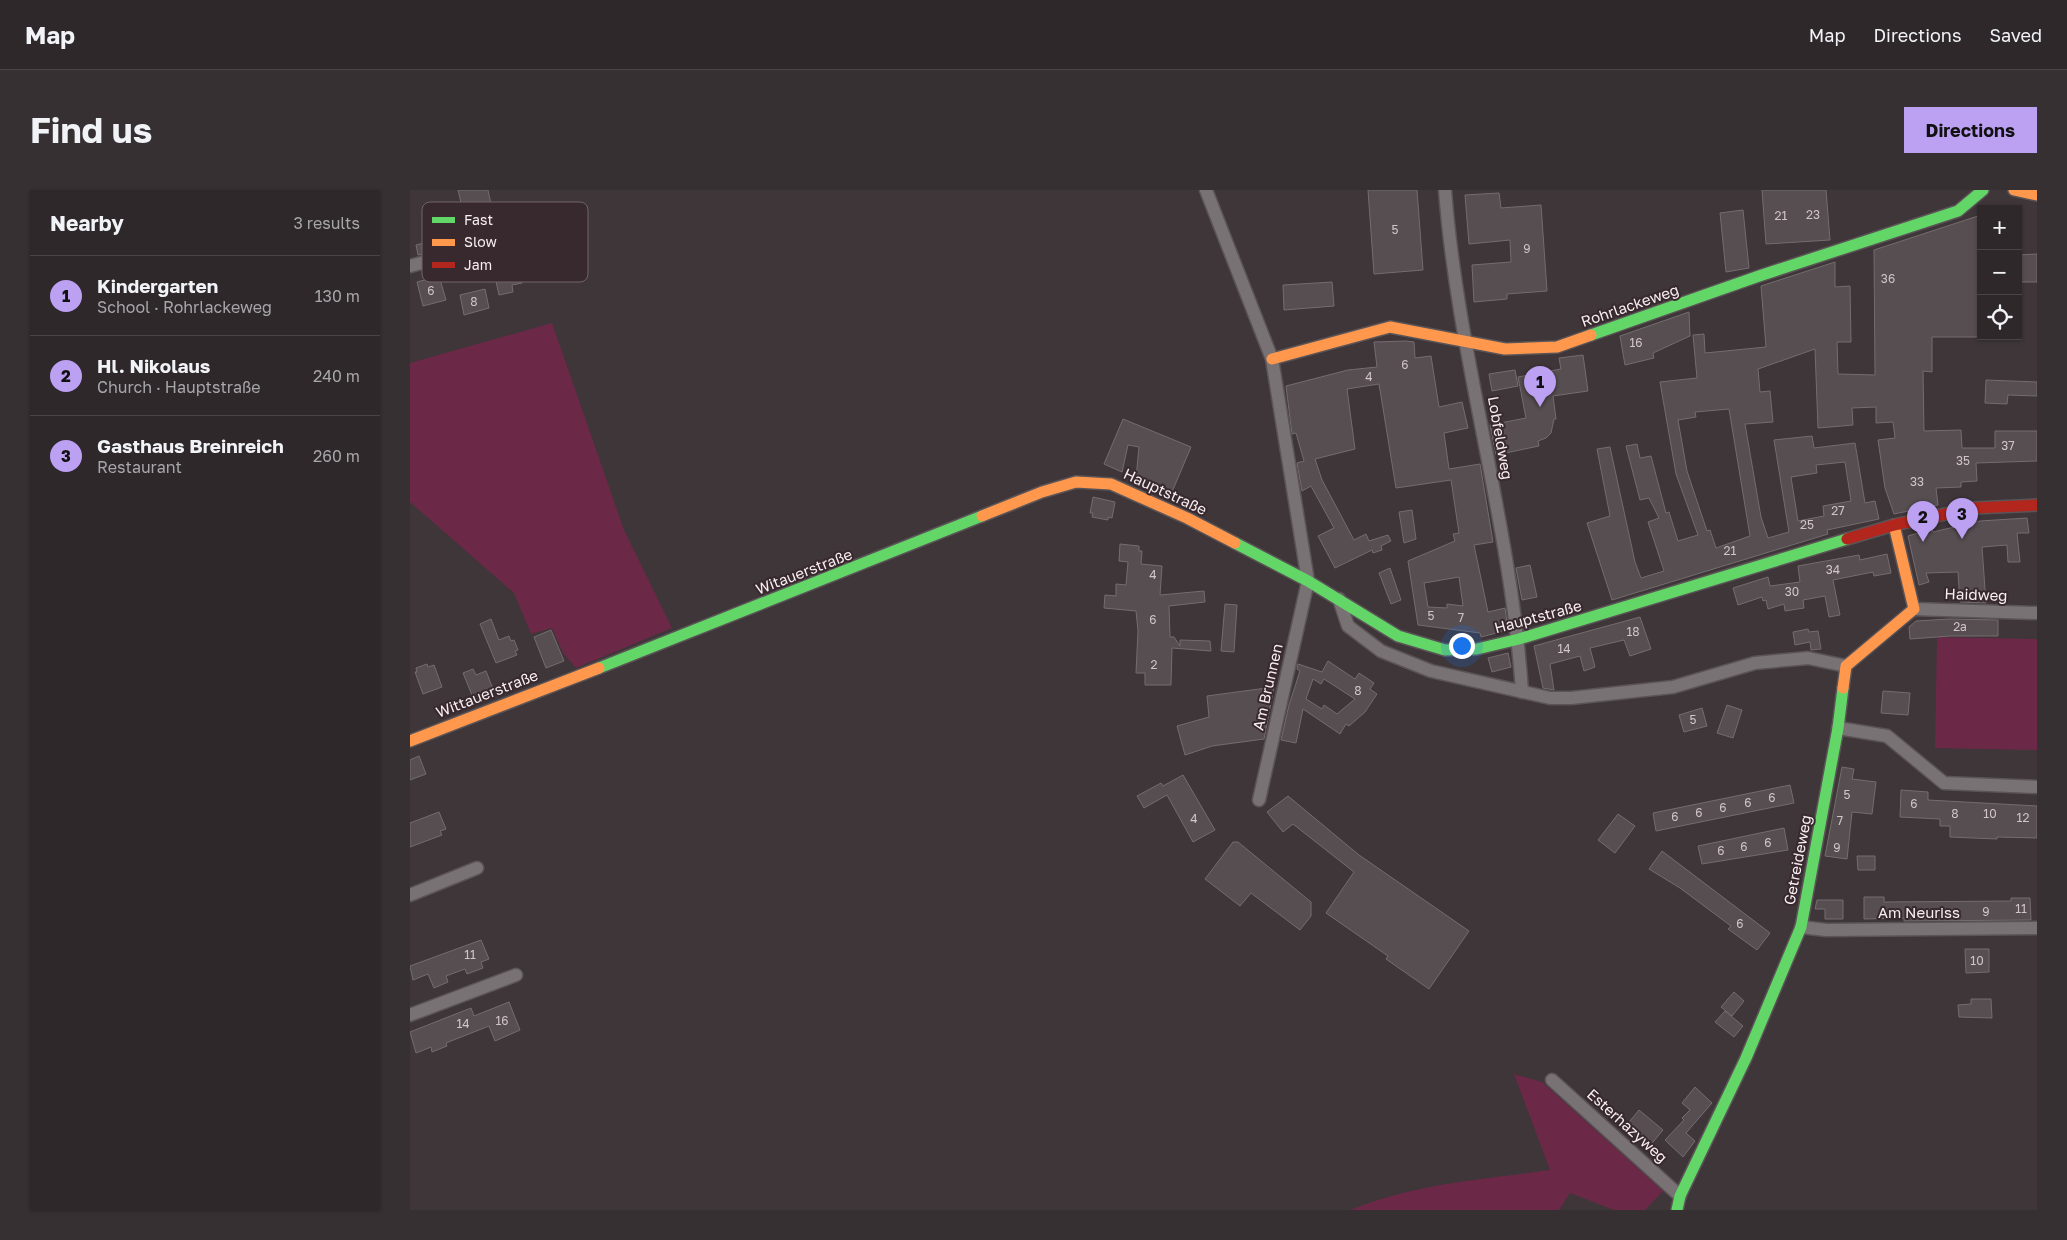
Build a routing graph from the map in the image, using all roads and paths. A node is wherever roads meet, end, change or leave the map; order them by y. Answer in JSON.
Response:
{"nodes":[{"id":1,"x":1206,"y":190,"type":"edge"},
{"id":2,"x":1445,"y":190,"type":"edge"},
{"id":3,"x":1983,"y":190,"type":"edge"},
{"id":4,"x":2014,"y":190,"type":"edge"},
{"id":5,"x":2037,"y":195,"type":"edge"},
{"id":6,"x":1467,"y":340,"type":"junction"},
{"id":7,"x":1272,"y":359,"type":"junction"},
{"id":8,"x":1042,"y":492,"type":"joint"},
{"id":9,"x":2037,"y":505,"type":"edge"},
{"id":10,"x":1894,"y":525,"type":"junction"},
{"id":11,"x":1308,"y":581,"type":"junction"},
{"id":12,"x":1339,"y":599,"type":"junction"},
{"id":13,"x":1914,"y":609,"type":"junction"},
{"id":14,"x":2037,"y":613,"type":"edge"},
{"id":15,"x":1519,"y":639,"type":"junction"},
{"id":16,"x":1846,"y":666,"type":"junction"},
{"id":17,"x":574,"y":676,"type":"joint"},
{"id":18,"x":1522,"y":692,"type":"junction"},
{"id":19,"x":1838,"y":728,"type":"junction"},
{"id":20,"x":410,"y":741,"type":"edge"},
{"id":21,"x":2037,"y":787,"type":"edge"},
{"id":22,"x":1259,"y":800,"type":"dead end"},
{"id":23,"x":477,"y":868,"type":"dead end"},
{"id":24,"x":410,"y":895,"type":"edge"},
{"id":25,"x":1801,"y":927,"type":"junction"},
{"id":26,"x":2037,"y":928,"type":"edge"},
{"id":27,"x":516,"y":975,"type":"dead end"},
{"id":28,"x":410,"y":1016,"type":"edge"},
{"id":29,"x":1552,"y":1080,"type":"dead end"},
{"id":30,"x":1680,"y":1196,"type":"junction"},
{"id":31,"x":1677,"y":1210,"type":"edge"}],
"edges":[{"from":1,"to":7,"type":"street"},
{"from":2,"to":6,"type":"street","name":"Lobfeldweg"},
{"from":3,"to":6,"type":"street","name":"Rohrlackeweg"},
{"from":4,"to":5,"type":"street"},
{"from":6,"to":7,"type":"street","name":"Rohrlackeweg"},
{"from":6,"to":15,"type":"street","name":"Lobfeldweg"},
{"from":7,"to":11,"type":"street"},
{"from":8,"to":11,"type":"street","name":"Hauptstraße"},
{"from":8,"to":17,"type":"street","name":"Witauerstraße"},
{"from":9,"to":10,"type":"street","name":"Hauptstraße"},
{"from":10,"to":13,"type":"street"},
{"from":10,"to":15,"type":"street","name":"Hauptstraße"},
{"from":11,"to":12,"type":"street","name":"Hauptstraße"},
{"from":11,"to":22,"type":"street","name":"Am Brunnen"},
{"from":12,"to":15,"type":"street","name":"Hauptstraße"},
{"from":12,"to":18,"type":"street"},
{"from":13,"to":14,"type":"street","name":"Haidweg"},
{"from":13,"to":16,"type":"street"},
{"from":15,"to":18,"type":"street","name":"Lobfeldweg"},
{"from":16,"to":18,"type":"street"},
{"from":16,"to":19,"type":"street","name":"Getreideweg"},
{"from":17,"to":20,"type":"street","name":"Wittauerstraße"},
{"from":19,"to":21,"type":"street"},
{"from":19,"to":25,"type":"street","name":"Getreideweg"},
{"from":23,"to":24,"type":"street"},
{"from":25,"to":26,"type":"street","name":"Am Neuriss"},
{"from":25,"to":30,"type":"street","name":"Getreideweg"},
{"from":27,"to":28,"type":"street"},
{"from":29,"to":30,"type":"street","name":"Esterhazyweg"},
{"from":30,"to":31,"type":"street","name":"Getreideweg"}]}
